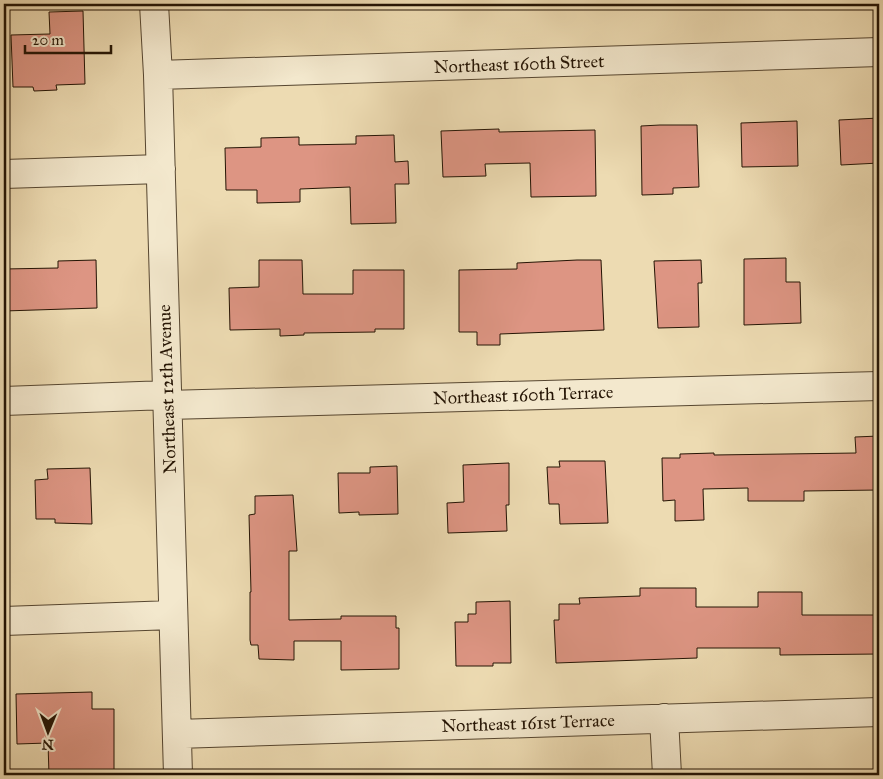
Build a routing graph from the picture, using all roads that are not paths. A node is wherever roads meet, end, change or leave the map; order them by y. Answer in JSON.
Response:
{"nodes":[{"id":1,"x":154,"y":4,"type":"edge"},
{"id":2,"x":879,"y":52,"type":"edge"},
{"id":3,"x":158,"y":75,"type":"junction"},
{"id":4,"x":161,"y":169,"type":"junction"},
{"id":5,"x":4,"y":174,"type":"edge"},
{"id":6,"x":879,"y":386,"type":"edge"},
{"id":7,"x":167,"y":400,"type":"junction"},
{"id":8,"x":4,"y":401,"type":"edge"},
{"id":9,"x":173,"y":615,"type":"junction"},
{"id":10,"x":4,"y":621,"type":"edge"},
{"id":11,"x":879,"y":712,"type":"edge"},
{"id":12,"x":664,"y":718,"type":"junction"},
{"id":13,"x":176,"y":734,"type":"junction"},
{"id":14,"x":178,"y":775,"type":"edge"},
{"id":15,"x":667,"y":775,"type":"edge"}],
"edges":[{"from":1,"to":3,"type":"street","name":"Northeast 12th Avenue"},
{"from":2,"to":3,"type":"street","name":"Northeast 160th Street"},
{"from":3,"to":4,"type":"street","name":"Northeast 12th Avenue"},
{"from":4,"to":5,"type":"street"},
{"from":4,"to":7,"type":"street","name":"Northeast 12th Avenue"},
{"from":6,"to":7,"type":"street","name":"Northeast 160th Terrace"},
{"from":7,"to":8,"type":"street","name":"Northeast 160th Terrace"},
{"from":7,"to":9,"type":"street","name":"Northeast 12th Avenue"},
{"from":9,"to":10,"type":"street"},
{"from":9,"to":13,"type":"street","name":"Northeast 12th Avenue"},
{"from":11,"to":12,"type":"street","name":"Northeast 161st Terrace"},
{"from":12,"to":13,"type":"street","name":"Northeast 161st Terrace"},
{"from":12,"to":15,"type":"street"},
{"from":13,"to":14,"type":"street","name":"Northeast 12th Avenue"}]}
